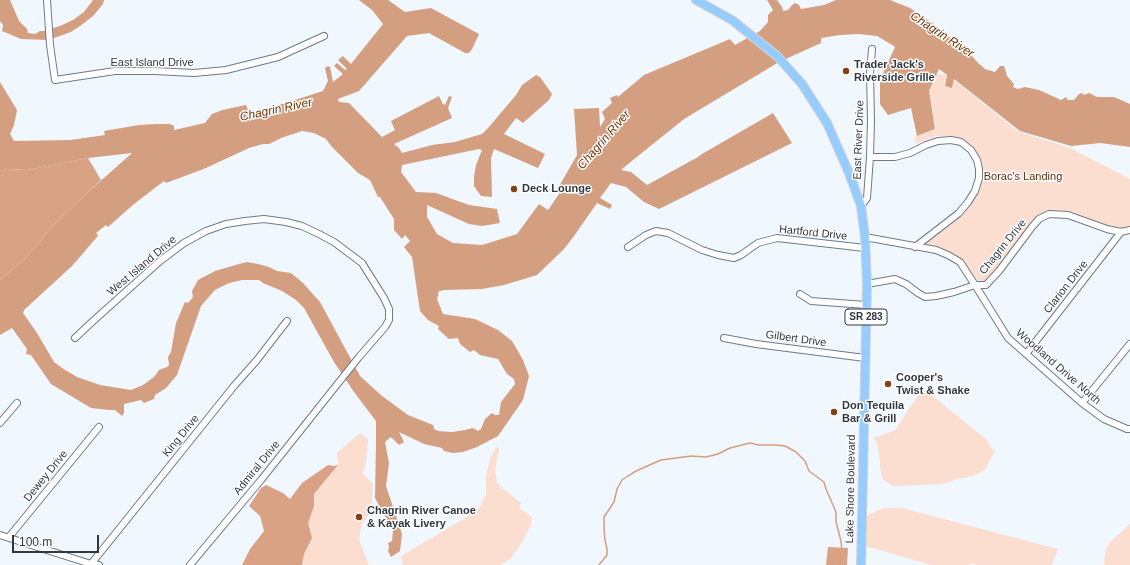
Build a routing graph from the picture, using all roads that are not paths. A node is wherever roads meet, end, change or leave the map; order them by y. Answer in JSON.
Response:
{"nodes":[{"id":1,"x":47,"y":0,"type":"edge"},
{"id":2,"x":696,"y":0,"type":"edge"},
{"id":3,"x":324,"y":36,"type":"dead end"},
{"id":4,"x":872,"y":49,"type":"dead end"},
{"id":5,"x":870,"y":157,"type":"junction"},
{"id":6,"x":861,"y":206,"type":"junction"},
{"id":7,"x":1130,"y":230,"type":"edge"},
{"id":8,"x":1121,"y":232,"type":"junction"},
{"id":9,"x":865,"y":237,"type":"junction"},
{"id":10,"x":628,"y":247,"type":"dead end"},
{"id":11,"x":915,"y":247,"type":"junction"},
{"id":12,"x":865,"y":248,"type":"junction"},
{"id":13,"x":867,"y":284,"type":"junction"},
{"id":14,"x":975,"y":284,"type":"junction"},
{"id":15,"x":800,"y":294,"type":"dead end"},
{"id":16,"x":866,"y":306,"type":"junction"},
{"id":17,"x":287,"y":321,"type":"dead end"},
{"id":18,"x":75,"y":338,"type":"dead end"},
{"id":19,"x":724,"y":338,"type":"dead end"},
{"id":20,"x":1130,"y":344,"type":"edge"},
{"id":21,"x":1026,"y":354,"type":"junction"},
{"id":22,"x":865,"y":358,"type":"junction"},
{"id":23,"x":339,"y":383,"type":"joint"},
{"id":24,"x":17,"y":403,"type":"dead end"},
{"id":25,"x":1082,"y":403,"type":"junction"},
{"id":26,"x":0,"y":423,"type":"edge"},
{"id":27,"x":99,"y":427,"type":"dead end"},
{"id":28,"x":1130,"y":429,"type":"edge"},
{"id":29,"x":0,"y":535,"type":"edge"},
{"id":30,"x":9,"y":537,"type":"junction"},
{"id":31,"x":91,"y":564,"type":"junction"},
{"id":32,"x":99,"y":565,"type":"edge"},
{"id":33,"x":190,"y":565,"type":"edge"},
{"id":34,"x":860,"y":565,"type":"edge"}],
"edges":[{"from":1,"to":3,"type":"street","name":"East Island Drive"},
{"from":2,"to":6,"type":"main road","name":"Lake Shore Boulevard","number":"SR 283"},
{"from":4,"to":5,"type":"street","name":"East River Drive"},
{"from":5,"to":6,"type":"street","name":"East River Drive"},
{"from":5,"to":11,"type":"street"},
{"from":6,"to":9,"type":"main road","name":"Lake Shore Boulevard","number":"SR 283"},
{"from":7,"to":8,"type":"street"},
{"from":8,"to":14,"type":"street","name":"Chagrin Drive"},
{"from":8,"to":21,"type":"street","name":"Clarion Drive"},
{"from":9,"to":11,"type":"street","name":"Woodland Drive North"},
{"from":9,"to":12,"type":"main road","name":"Lake Shore Boulevard","number":"SR 283"},
{"from":10,"to":12,"type":"street","name":"Hartford Drive"},
{"from":11,"to":14,"type":"street","name":"Woodland Drive North"},
{"from":12,"to":13,"type":"main road","name":"Lake Shore Boulevard","number":"SR 283"},
{"from":13,"to":14,"type":"street"},
{"from":13,"to":16,"type":"main road","name":"Lake Shore Boulevard","number":"SR 283"},
{"from":14,"to":21,"type":"street","name":"Woodland Drive North"},
{"from":15,"to":16,"type":"street"},
{"from":16,"to":22,"type":"main road","name":"Lake Shore Boulevard","number":"SR 283"},
{"from":17,"to":31,"type":"street","name":"King Drive"},
{"from":18,"to":23,"type":"street","name":"West Island Drive"},
{"from":19,"to":22,"type":"street","name":"Gilbert Drive"},
{"from":20,"to":25,"type":"street"},
{"from":21,"to":25,"type":"street","name":"Woodland Drive North"},
{"from":22,"to":34,"type":"main road","name":"Lake Shore Boulevard","number":"SR 283"},
{"from":23,"to":33,"type":"street","name":"Admiral Drive"},
{"from":24,"to":26,"type":"street"},
{"from":25,"to":28,"type":"street","name":"Woodland Drive North"},
{"from":27,"to":30,"type":"street","name":"Dewey Drive"},
{"from":29,"to":30,"type":"street"},
{"from":30,"to":31,"type":"street"},
{"from":31,"to":32,"type":"street"}]}
